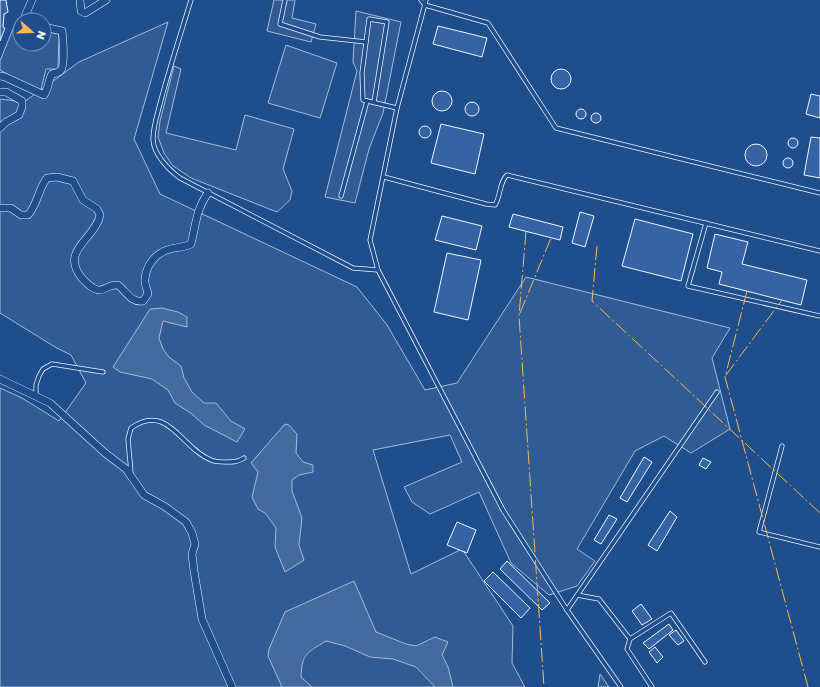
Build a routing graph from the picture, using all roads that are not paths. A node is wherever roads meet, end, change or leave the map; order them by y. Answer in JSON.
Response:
{"nodes":[{"id":1,"x":32,"y":0,"type":"edge"},
{"id":2,"x":80,"y":0,"type":"edge"},
{"id":3,"x":106,"y":0,"type":"edge"},
{"id":4,"x":191,"y":0,"type":"edge"},
{"id":5,"x":285,"y":0,"type":"edge"},
{"id":6,"x":421,"y":0,"type":"edge"},
{"id":7,"x":426,"y":0,"type":"edge"},
{"id":8,"x":425,"y":5,"type":"junction"},
{"id":9,"x":27,"y":12,"type":"edge"},
{"id":10,"x":52,"y":29,"type":"edge"},
{"id":11,"x":366,"y":42,"type":"junction"},
{"id":12,"x":0,"y":76,"type":"edge"},
{"id":13,"x":0,"y":92,"type":"edge"},
{"id":14,"x":367,"y":101,"type":"junction"},
{"id":15,"x":374,"y":102,"type":"junction"},
{"id":16,"x":397,"y":108,"type":"junction"},
{"id":17,"x":0,"y":128,"type":"edge"},
{"id":18,"x":384,"y":177,"type":"junction"},
{"id":19,"x":208,"y":193,"type":"junction"},
{"id":20,"x":820,"y":193,"type":"edge"},
{"id":21,"x":341,"y":196,"type":"dead end"},
{"id":22,"x":0,"y":208,"type":"edge"},
{"id":23,"x":706,"y":223,"type":"junction"},
{"id":24,"x":820,"y":251,"type":"edge"},
{"id":25,"x":378,"y":270,"type":"junction"},
{"id":26,"x":820,"y":316,"type":"edge"},
{"id":27,"x":103,"y":372,"type":"dead end"},
{"id":28,"x":0,"y":379,"type":"edge"},
{"id":29,"x":717,"y":392,"type":"dead end"},
{"id":30,"x":36,"y":396,"type":"junction"},
{"id":31,"x":782,"y":446,"type":"dead end"},
{"id":32,"x":244,"y":458,"type":"dead end"},
{"id":33,"x":132,"y":478,"type":"junction"},
{"id":34,"x":820,"y":547,"type":"edge"},
{"id":35,"x":577,"y":595,"type":"junction"},
{"id":36,"x":567,"y":610,"type":"junction"},
{"id":37,"x":630,"y":639,"type":"junction"},
{"id":38,"x":705,"y":662,"type":"dead end"},
{"id":39,"x":232,"y":687,"type":"edge"},
{"id":40,"x":621,"y":687,"type":"edge"},
{"id":41,"x":652,"y":687,"type":"edge"}],
"edges":[{"from":1,"to":9,"type":"street"},
{"from":2,"to":3,"type":"street"},
{"from":4,"to":19,"type":"lane"},
{"from":5,"to":11,"type":"lane"},
{"from":6,"to":8,"type":"lane"},
{"from":7,"to":8,"type":"lane"},
{"from":8,"to":16,"type":"lane"},
{"from":8,"to":20,"type":"lane"},
{"from":10,"to":12,"type":"street"},
{"from":11,"to":14,"type":"lane"},
{"from":11,"to":15,"type":"lane"},
{"from":13,"to":17,"type":"street"},
{"from":14,"to":15,"type":"lane"},
{"from":14,"to":21,"type":"lane"},
{"from":15,"to":16,"type":"lane"},
{"from":16,"to":18,"type":"lane"},
{"from":18,"to":23,"type":"lane"},
{"from":18,"to":25,"type":"lane"},
{"from":19,"to":22,"type":"street"},
{"from":19,"to":25,"type":"lane"},
{"from":23,"to":24,"type":"lane"},
{"from":23,"to":26,"type":"lane"},
{"from":25,"to":36,"type":"lane"},
{"from":27,"to":30,"type":"lane"},
{"from":28,"to":30,"type":"street"},
{"from":29,"to":35,"type":"lane"},
{"from":30,"to":33,"type":"street"},
{"from":31,"to":34,"type":"lane"},
{"from":32,"to":33,"type":"lane"},
{"from":33,"to":39,"type":"street"},
{"from":35,"to":36,"type":"lane"},
{"from":35,"to":37,"type":"lane"},
{"from":36,"to":40,"type":"lane"},
{"from":37,"to":38,"type":"lane"},
{"from":37,"to":41,"type":"lane"}]}
